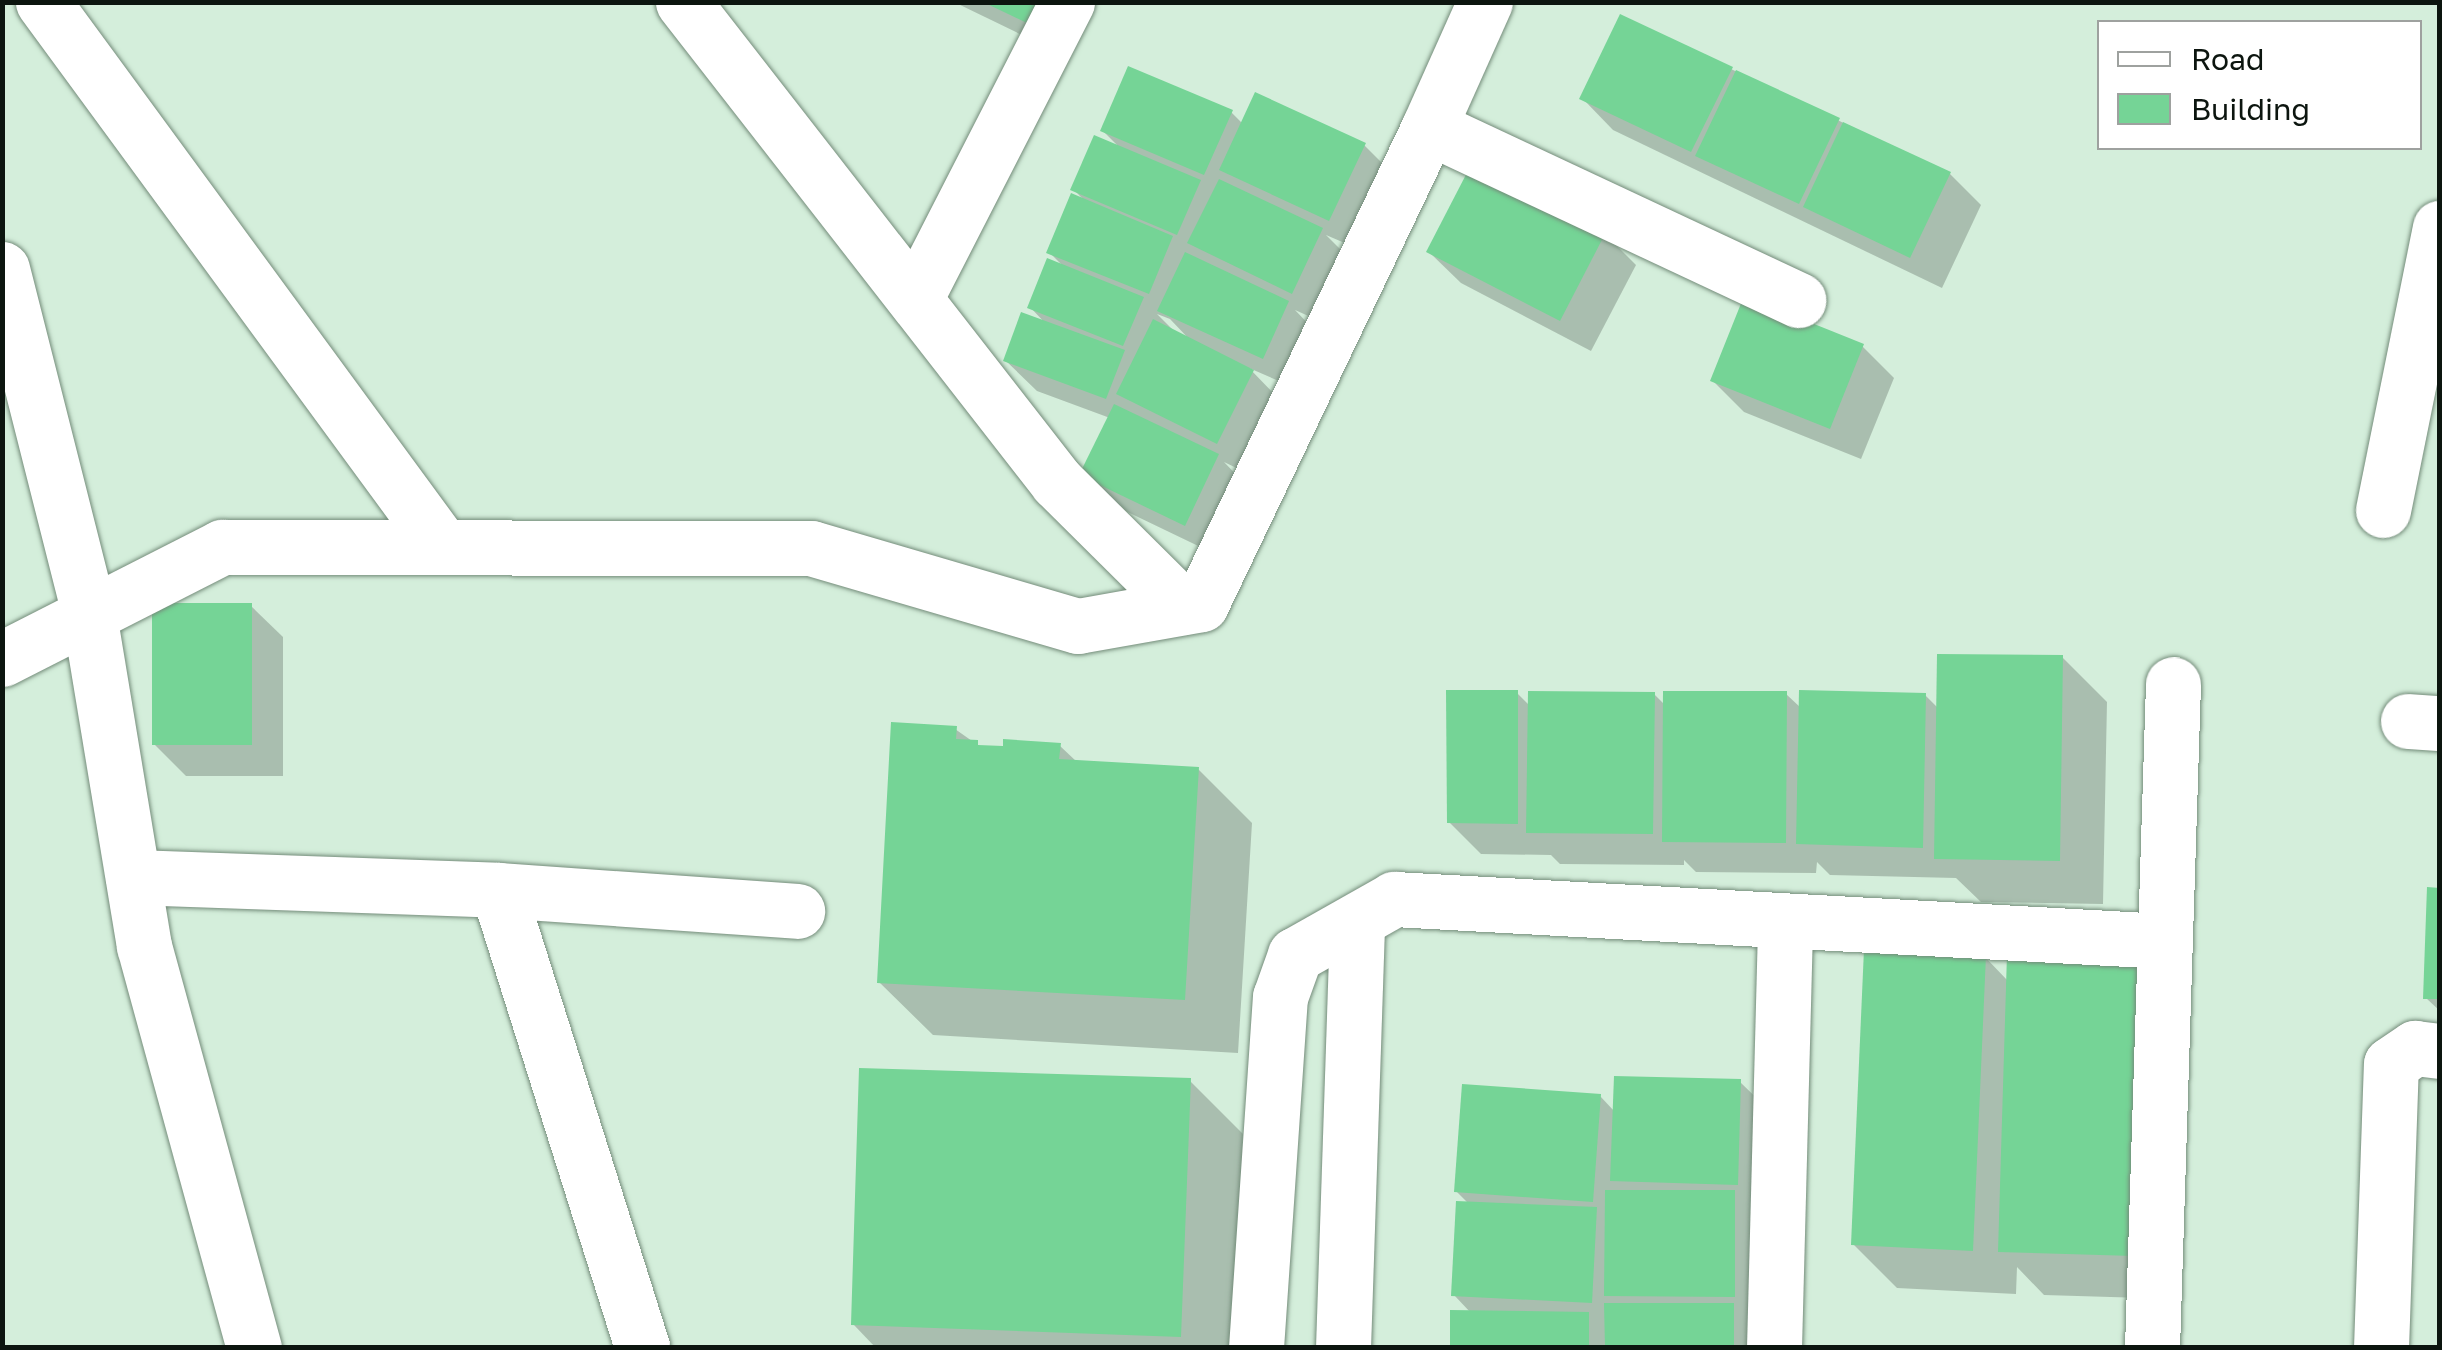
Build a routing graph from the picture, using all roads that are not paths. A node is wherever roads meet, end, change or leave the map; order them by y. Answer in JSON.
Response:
{"nodes":[{"id":1,"x":43,"y":2,"type":"edge"},
{"id":2,"x":683,"y":2,"type":"edge"},
{"id":3,"x":1067,"y":2,"type":"edge"},
{"id":4,"x":1484,"y":2,"type":"edge"},
{"id":5,"x":1430,"y":128,"type":"junction"},
{"id":6,"x":2440,"y":228,"type":"edge"},
{"id":7,"x":2,"y":269,"type":"edge"},
{"id":8,"x":915,"y":300,"type":"junction"},
{"id":9,"x":1798,"y":300,"type":"dead end"},
{"id":10,"x":2383,"y":510,"type":"dead end"},
{"id":11,"x":442,"y":546,"type":"junction"},
{"id":12,"x":1182,"y":607,"type":"junction"},
{"id":13,"x":89,"y":614,"type":"junction"},
{"id":14,"x":2,"y":659,"type":"edge"},
{"id":15,"x":2173,"y":684,"type":"dead end"},
{"id":16,"x":132,"y":877,"type":"junction"},
{"id":17,"x":498,"y":890,"type":"junction"},
{"id":18,"x":797,"y":911,"type":"dead end"},
{"id":19,"x":1357,"y":920,"type":"junction"},
{"id":20,"x":1785,"y":920,"type":"junction"},
{"id":21,"x":2165,"y":942,"type":"junction"},
{"id":22,"x":2440,"y":1051,"type":"edge"},
{"id":23,"x":254,"y":1348,"type":"edge"},
{"id":24,"x":642,"y":1348,"type":"edge"},
{"id":25,"x":1256,"y":1348,"type":"edge"},
{"id":26,"x":1344,"y":1348,"type":"edge"},
{"id":27,"x":1774,"y":1348,"type":"edge"},
{"id":28,"x":2152,"y":1348,"type":"edge"},
{"id":29,"x":2381,"y":1348,"type":"edge"}],
"edges":[{"from":1,"to":11,"type":"street"},
{"from":2,"to":8,"type":"street"},
{"from":3,"to":8,"type":"street"},
{"from":4,"to":5,"type":"street"},
{"from":5,"to":9,"type":"street"},
{"from":5,"to":12,"type":"street"},
{"from":6,"to":10,"type":"street"},
{"from":7,"to":13,"type":"street"},
{"from":8,"to":12,"type":"street"},
{"from":11,"to":12,"type":"street"},
{"from":11,"to":13,"type":"street"},
{"from":13,"to":14,"type":"street"},
{"from":13,"to":16,"type":"street"},
{"from":15,"to":21,"type":"street"},
{"from":16,"to":17,"type":"street"},
{"from":16,"to":23,"type":"street"},
{"from":17,"to":18,"type":"street"},
{"from":17,"to":24,"type":"street"},
{"from":19,"to":20,"type":"street"},
{"from":19,"to":25,"type":"street"},
{"from":19,"to":26,"type":"street"},
{"from":20,"to":21,"type":"street"},
{"from":20,"to":27,"type":"street"},
{"from":21,"to":28,"type":"street"},
{"from":22,"to":29,"type":"street"}]}
